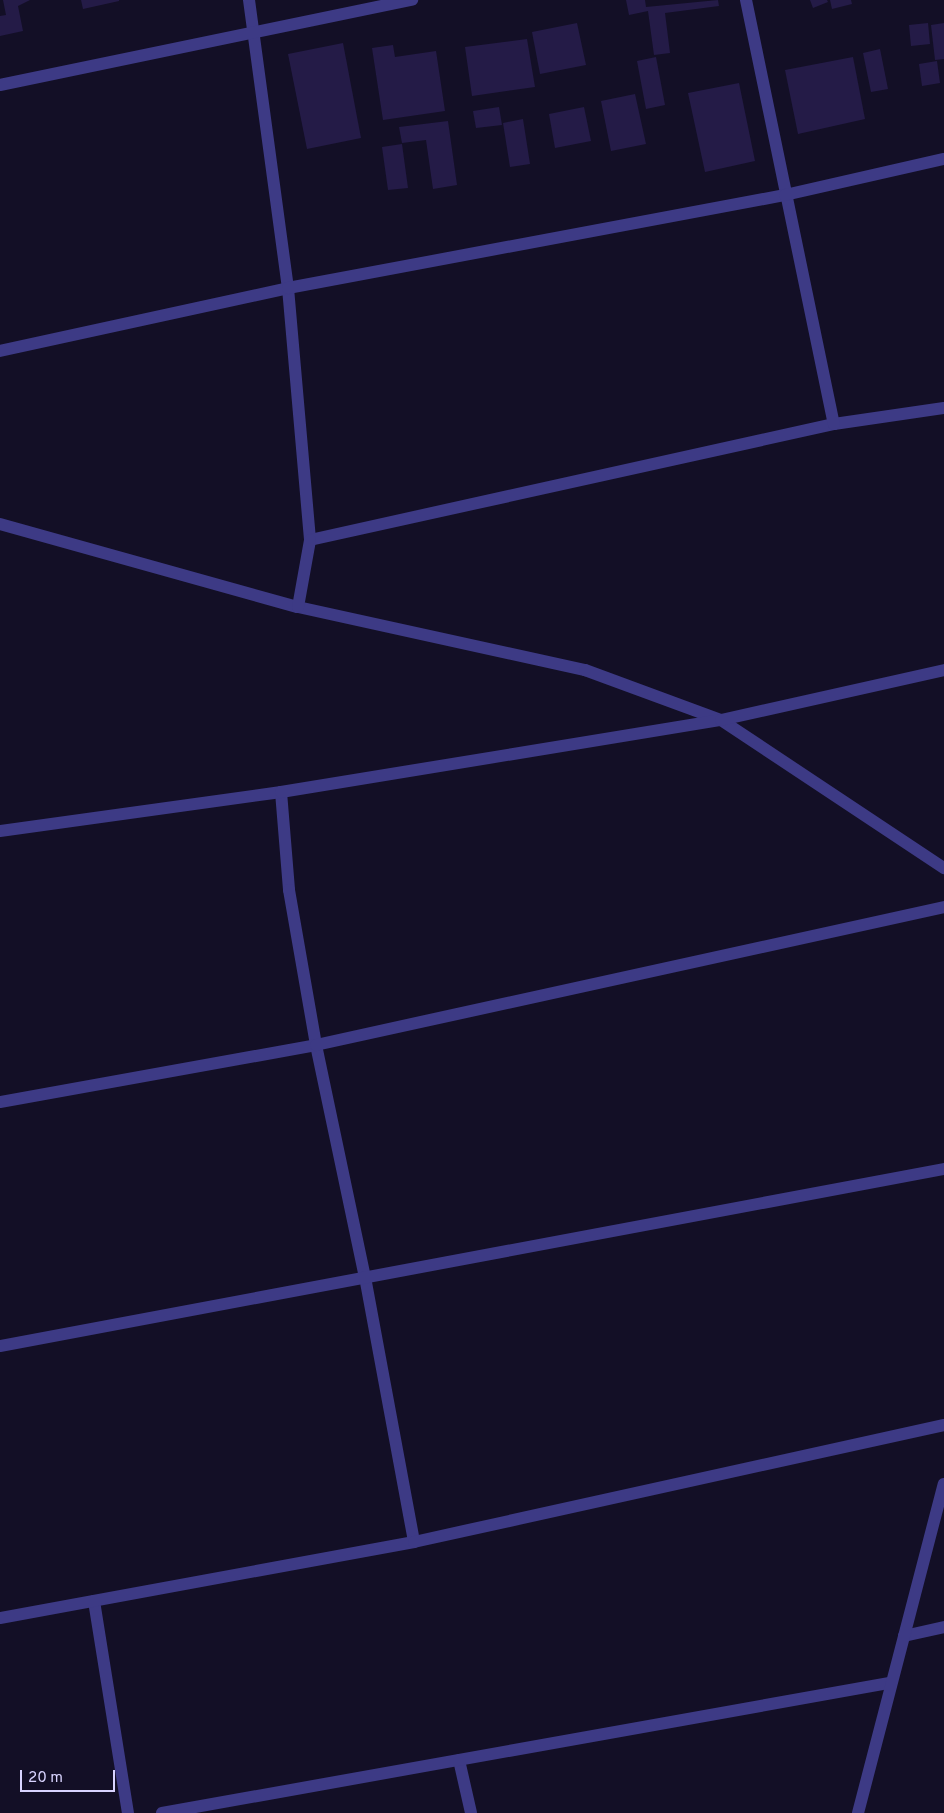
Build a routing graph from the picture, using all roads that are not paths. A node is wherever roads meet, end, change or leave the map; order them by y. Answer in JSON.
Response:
{"nodes":[{"id":1,"x":249,"y":0,"type":"edge"},
{"id":2,"x":412,"y":0,"type":"edge"},
{"id":3,"x":746,"y":0,"type":"edge"},
{"id":4,"x":256,"y":32,"type":"junction"},
{"id":5,"x":0,"y":85,"type":"edge"},
{"id":6,"x":944,"y":159,"type":"edge"},
{"id":7,"x":785,"y":195,"type":"junction"},
{"id":8,"x":288,"y":288,"type":"junction"},
{"id":9,"x":0,"y":351,"type":"edge"},
{"id":10,"x":944,"y":408,"type":"edge"},
{"id":11,"x":834,"y":424,"type":"junction"},
{"id":12,"x":0,"y":524,"type":"edge"},
{"id":13,"x":310,"y":540,"type":"junction"},
{"id":14,"x":298,"y":607,"type":"junction"},
{"id":15,"x":944,"y":670,"type":"edge"},
{"id":16,"x":721,"y":720,"type":"junction"},
{"id":17,"x":281,"y":792,"type":"junction"},
{"id":18,"x":0,"y":831,"type":"edge"},
{"id":19,"x":944,"y":868,"type":"edge"},
{"id":20,"x":944,"y":907,"type":"edge"},
{"id":21,"x":316,"y":1045,"type":"junction"},
{"id":22,"x":0,"y":1102,"type":"edge"},
{"id":23,"x":944,"y":1169,"type":"edge"},
{"id":24,"x":366,"y":1277,"type":"junction"},
{"id":25,"x":0,"y":1346,"type":"edge"},
{"id":26,"x":944,"y":1425,"type":"edge"},
{"id":27,"x":944,"y":1484,"type":"edge"},
{"id":28,"x":414,"y":1542,"type":"junction"},
{"id":29,"x":94,"y":1601,"type":"junction"},
{"id":30,"x":0,"y":1618,"type":"edge"},
{"id":31,"x":944,"y":1627,"type":"edge"},
{"id":32,"x":904,"y":1636,"type":"junction"},
{"id":33,"x":889,"y":1683,"type":"junction"},
{"id":34,"x":458,"y":1760,"type":"junction"},
{"id":35,"x":128,"y":1813,"type":"edge"},
{"id":36,"x":162,"y":1813,"type":"edge"},
{"id":37,"x":471,"y":1813,"type":"edge"},
{"id":38,"x":858,"y":1813,"type":"edge"}],
"edges":[{"from":1,"to":4,"type":"street"},
{"from":2,"to":4,"type":"street"},
{"from":3,"to":7,"type":"street"},
{"from":4,"to":5,"type":"street"},
{"from":4,"to":8,"type":"street"},
{"from":6,"to":7,"type":"street"},
{"from":7,"to":8,"type":"street"},
{"from":7,"to":11,"type":"street"},
{"from":8,"to":9,"type":"street"},
{"from":8,"to":13,"type":"street"},
{"from":10,"to":11,"type":"street"},
{"from":11,"to":13,"type":"street"},
{"from":12,"to":14,"type":"street"},
{"from":13,"to":14,"type":"street"},
{"from":14,"to":16,"type":"street"},
{"from":15,"to":16,"type":"street"},
{"from":16,"to":17,"type":"street"},
{"from":16,"to":19,"type":"street"},
{"from":17,"to":18,"type":"street"},
{"from":17,"to":21,"type":"street"},
{"from":20,"to":21,"type":"street"},
{"from":21,"to":22,"type":"street"},
{"from":21,"to":24,"type":"street"},
{"from":23,"to":24,"type":"street"},
{"from":24,"to":25,"type":"street"},
{"from":24,"to":28,"type":"street"},
{"from":26,"to":28,"type":"street"},
{"from":27,"to":32,"type":"street"},
{"from":28,"to":29,"type":"street"},
{"from":29,"to":30,"type":"street"},
{"from":29,"to":35,"type":"street"},
{"from":31,"to":32,"type":"street"},
{"from":32,"to":33,"type":"street"},
{"from":33,"to":34,"type":"street"},
{"from":33,"to":38,"type":"street"},
{"from":34,"to":36,"type":"street"},
{"from":34,"to":37,"type":"street"}]}
